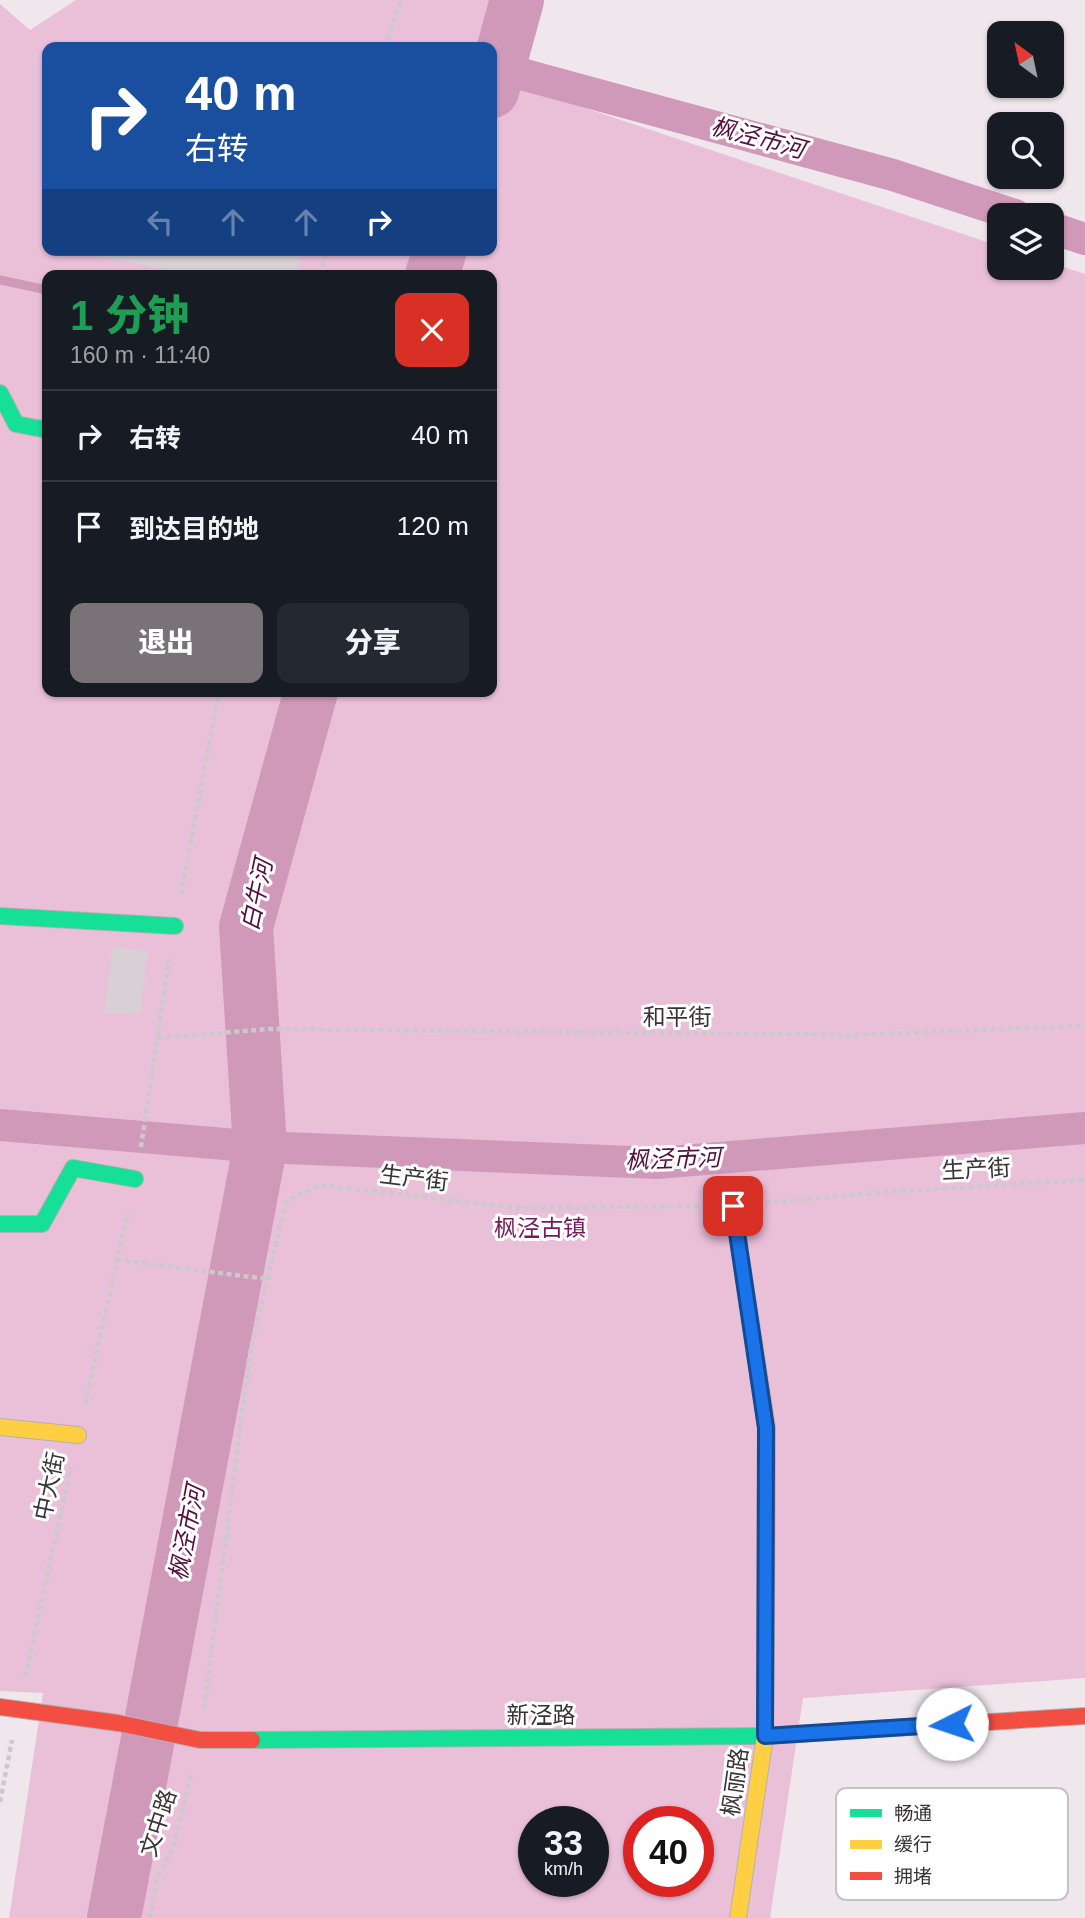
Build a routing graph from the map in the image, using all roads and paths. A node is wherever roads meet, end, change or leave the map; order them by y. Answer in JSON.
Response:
{"nodes":[{"id":1,"x":401,"y":0,"type":"edge"},
{"id":2,"x":387,"y":42,"type":"edge"},
{"id":3,"x":0,"y":393,"type":"edge"},
{"id":4,"x":42,"y":429,"type":"edge"},
{"id":5,"x":0,"y":916,"type":"edge"},
{"id":6,"x":176,"y":926,"type":"dead end"},
{"id":7,"x":1085,"y":1026,"type":"edge"},
{"id":8,"x":158,"y":1038,"type":"dead end"},
{"id":9,"x":149,"y":1103,"type":"dead end"},
{"id":10,"x":135,"y":1178,"type":"junction"},
{"id":11,"x":1085,"y":1180,"type":"edge"},
{"id":12,"x":733,"y":1206,"type":"junction"},
{"id":13,"x":0,"y":1224,"type":"edge"},
{"id":14,"x":117,"y":1260,"type":"junction"},
{"id":15,"x":267,"y":1279,"type":"junction"},
{"id":16,"x":0,"y":1427,"type":"edge"},
{"id":17,"x":78,"y":1435,"type":"junction"},
{"id":18,"x":0,"y":1707,"type":"edge"},
{"id":19,"x":18,"y":1708,"type":"junction"},
{"id":20,"x":1085,"y":1716,"type":"edge"},
{"id":21,"x":765,"y":1736,"type":"junction"},
{"id":22,"x":200,"y":1740,"type":"junction"},
{"id":23,"x":0,"y":1801,"type":"edge"},
{"id":24,"x":150,"y":1918,"type":"edge"},
{"id":25,"x":738,"y":1918,"type":"edge"}],
"edges":[{"from":1,"to":2,"type":"path"},
{"from":3,"to":4,"type":"street"},
{"from":5,"to":6,"type":"street"},
{"from":7,"to":8,"type":"path","name":"和平街"},
{"from":9,"to":10,"type":"path","name":"中大街"},
{"from":10,"to":13,"type":"street"},
{"from":10,"to":14,"type":"path","name":"中大街"},
{"from":11,"to":12,"type":"path","name":"生产街"},
{"from":12,"to":15,"type":"path","name":"生产街"},
{"from":12,"to":21,"type":"street","name":"枫丽路"},
{"from":14,"to":15,"type":"path"},
{"from":14,"to":17,"type":"path","name":"中大街"},
{"from":15,"to":22,"type":"path","name":"生产街"},
{"from":16,"to":17,"type":"street"},
{"from":17,"to":19,"type":"path","name":"中大街"},
{"from":18,"to":19,"type":"street","name":"新泾路"},
{"from":19,"to":22,"type":"street","name":"新泾路"},
{"from":19,"to":23,"type":"path","name":"中大街"},
{"from":20,"to":21,"type":"street","name":"新泾路"},
{"from":21,"to":22,"type":"street","name":"新泾路"},
{"from":21,"to":25,"type":"street","name":"枫丽路"},
{"from":22,"to":24,"type":"path","name":"文中路"}]}
